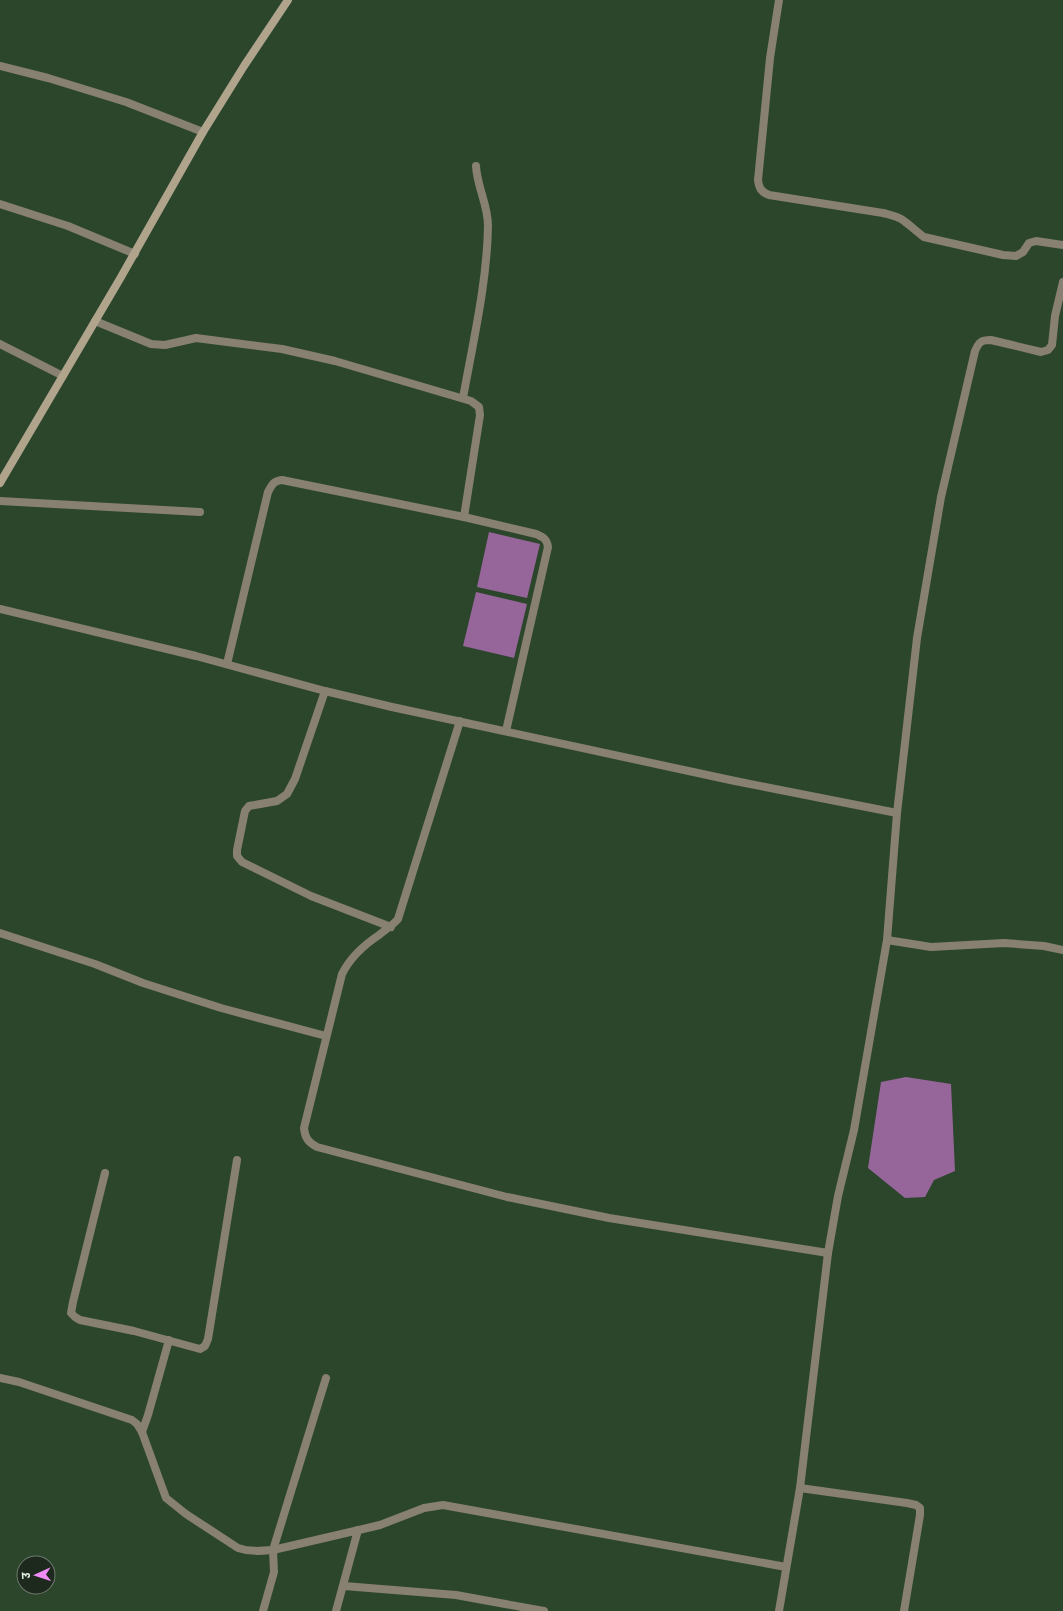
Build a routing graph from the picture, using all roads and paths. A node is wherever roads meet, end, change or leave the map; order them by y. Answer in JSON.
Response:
{"nodes":[{"id":1,"x":288,"y":0,"type":"edge"},
{"id":2,"x":779,"y":0,"type":"edge"},
{"id":3,"x":0,"y":66,"type":"edge"},
{"id":4,"x":203,"y":132,"type":"junction"},
{"id":5,"x":476,"y":166,"type":"dead end"},
{"id":6,"x":0,"y":204,"type":"edge"},
{"id":7,"x":1063,"y":245,"type":"edge"},
{"id":8,"x":134,"y":254,"type":"junction"},
{"id":9,"x":1063,"y":282,"type":"edge"},
{"id":10,"x":96,"y":321,"type":"junction"},
{"id":11,"x":0,"y":344,"type":"edge"},
{"id":12,"x":63,"y":376,"type":"junction"},
{"id":13,"x":463,"y":398,"type":"junction"},
{"id":14,"x":0,"y":483,"type":"edge"},
{"id":15,"x":0,"y":501,"type":"edge"},
{"id":16,"x":200,"y":512,"type":"dead end"},
{"id":17,"x":464,"y":517,"type":"junction"},
{"id":18,"x":0,"y":609,"type":"edge"},
{"id":19,"x":227,"y":664,"type":"junction"},
{"id":20,"x":325,"y":691,"type":"junction"},
{"id":21,"x":460,"y":721,"type":"junction"},
{"id":22,"x":506,"y":731,"type":"junction"},
{"id":23,"x":896,"y":812,"type":"junction"},
{"id":24,"x":391,"y":927,"type":"junction"},
{"id":25,"x":0,"y":933,"type":"edge"},
{"id":26,"x":887,"y":940,"type":"junction"},
{"id":27,"x":1063,"y":950,"type":"edge"},
{"id":28,"x":326,"y":1036,"type":"junction"},
{"id":29,"x":237,"y":1160,"type":"dead end"},
{"id":30,"x":105,"y":1173,"type":"dead end"},
{"id":31,"x":828,"y":1253,"type":"junction"},
{"id":32,"x":169,"y":1340,"type":"junction"},
{"id":33,"x":0,"y":1378,"type":"edge"},
{"id":34,"x":326,"y":1378,"type":"dead end"},
{"id":35,"x":142,"y":1432,"type":"junction"},
{"id":36,"x":800,"y":1488,"type":"junction"},
{"id":37,"x":358,"y":1530,"type":"junction"},
{"id":38,"x":273,"y":1550,"type":"junction"},
{"id":39,"x":786,"y":1567,"type":"junction"},
{"id":40,"x":344,"y":1586,"type":"junction"},
{"id":41,"x":263,"y":1611,"type":"edge"},
{"id":42,"x":336,"y":1611,"type":"edge"},
{"id":43,"x":544,"y":1611,"type":"edge"},
{"id":44,"x":779,"y":1611,"type":"edge"},
{"id":45,"x":904,"y":1611,"type":"edge"}],
"edges":[{"from":1,"to":4,"type":"street"},
{"from":2,"to":7,"type":"street"},
{"from":3,"to":4,"type":"street"},
{"from":4,"to":8,"type":"street"},
{"from":5,"to":13,"type":"street"},
{"from":6,"to":8,"type":"street"},
{"from":8,"to":10,"type":"street"},
{"from":9,"to":23,"type":"street"},
{"from":10,"to":12,"type":"street"},
{"from":10,"to":13,"type":"street"},
{"from":11,"to":12,"type":"street"},
{"from":12,"to":14,"type":"street"},
{"from":13,"to":17,"type":"street"},
{"from":15,"to":16,"type":"street"},
{"from":17,"to":19,"type":"street"},
{"from":17,"to":22,"type":"street"},
{"from":18,"to":19,"type":"street"},
{"from":19,"to":20,"type":"street"},
{"from":20,"to":21,"type":"street"},
{"from":20,"to":24,"type":"street"},
{"from":21,"to":22,"type":"street"},
{"from":21,"to":24,"type":"street"},
{"from":22,"to":23,"type":"street"},
{"from":23,"to":26,"type":"street"},
{"from":24,"to":28,"type":"street"},
{"from":25,"to":28,"type":"street"},
{"from":26,"to":27,"type":"street"},
{"from":26,"to":31,"type":"street"},
{"from":28,"to":31,"type":"street"},
{"from":29,"to":32,"type":"street"},
{"from":30,"to":32,"type":"street"},
{"from":31,"to":36,"type":"street"},
{"from":32,"to":35,"type":"street"},
{"from":33,"to":35,"type":"street"},
{"from":34,"to":38,"type":"street"},
{"from":35,"to":38,"type":"street"},
{"from":36,"to":39,"type":"street"},
{"from":36,"to":45,"type":"street"},
{"from":37,"to":38,"type":"street"},
{"from":37,"to":39,"type":"street"},
{"from":37,"to":40,"type":"street"},
{"from":38,"to":41,"type":"street"},
{"from":39,"to":44,"type":"street"},
{"from":40,"to":42,"type":"street"},
{"from":40,"to":43,"type":"street"}]}
